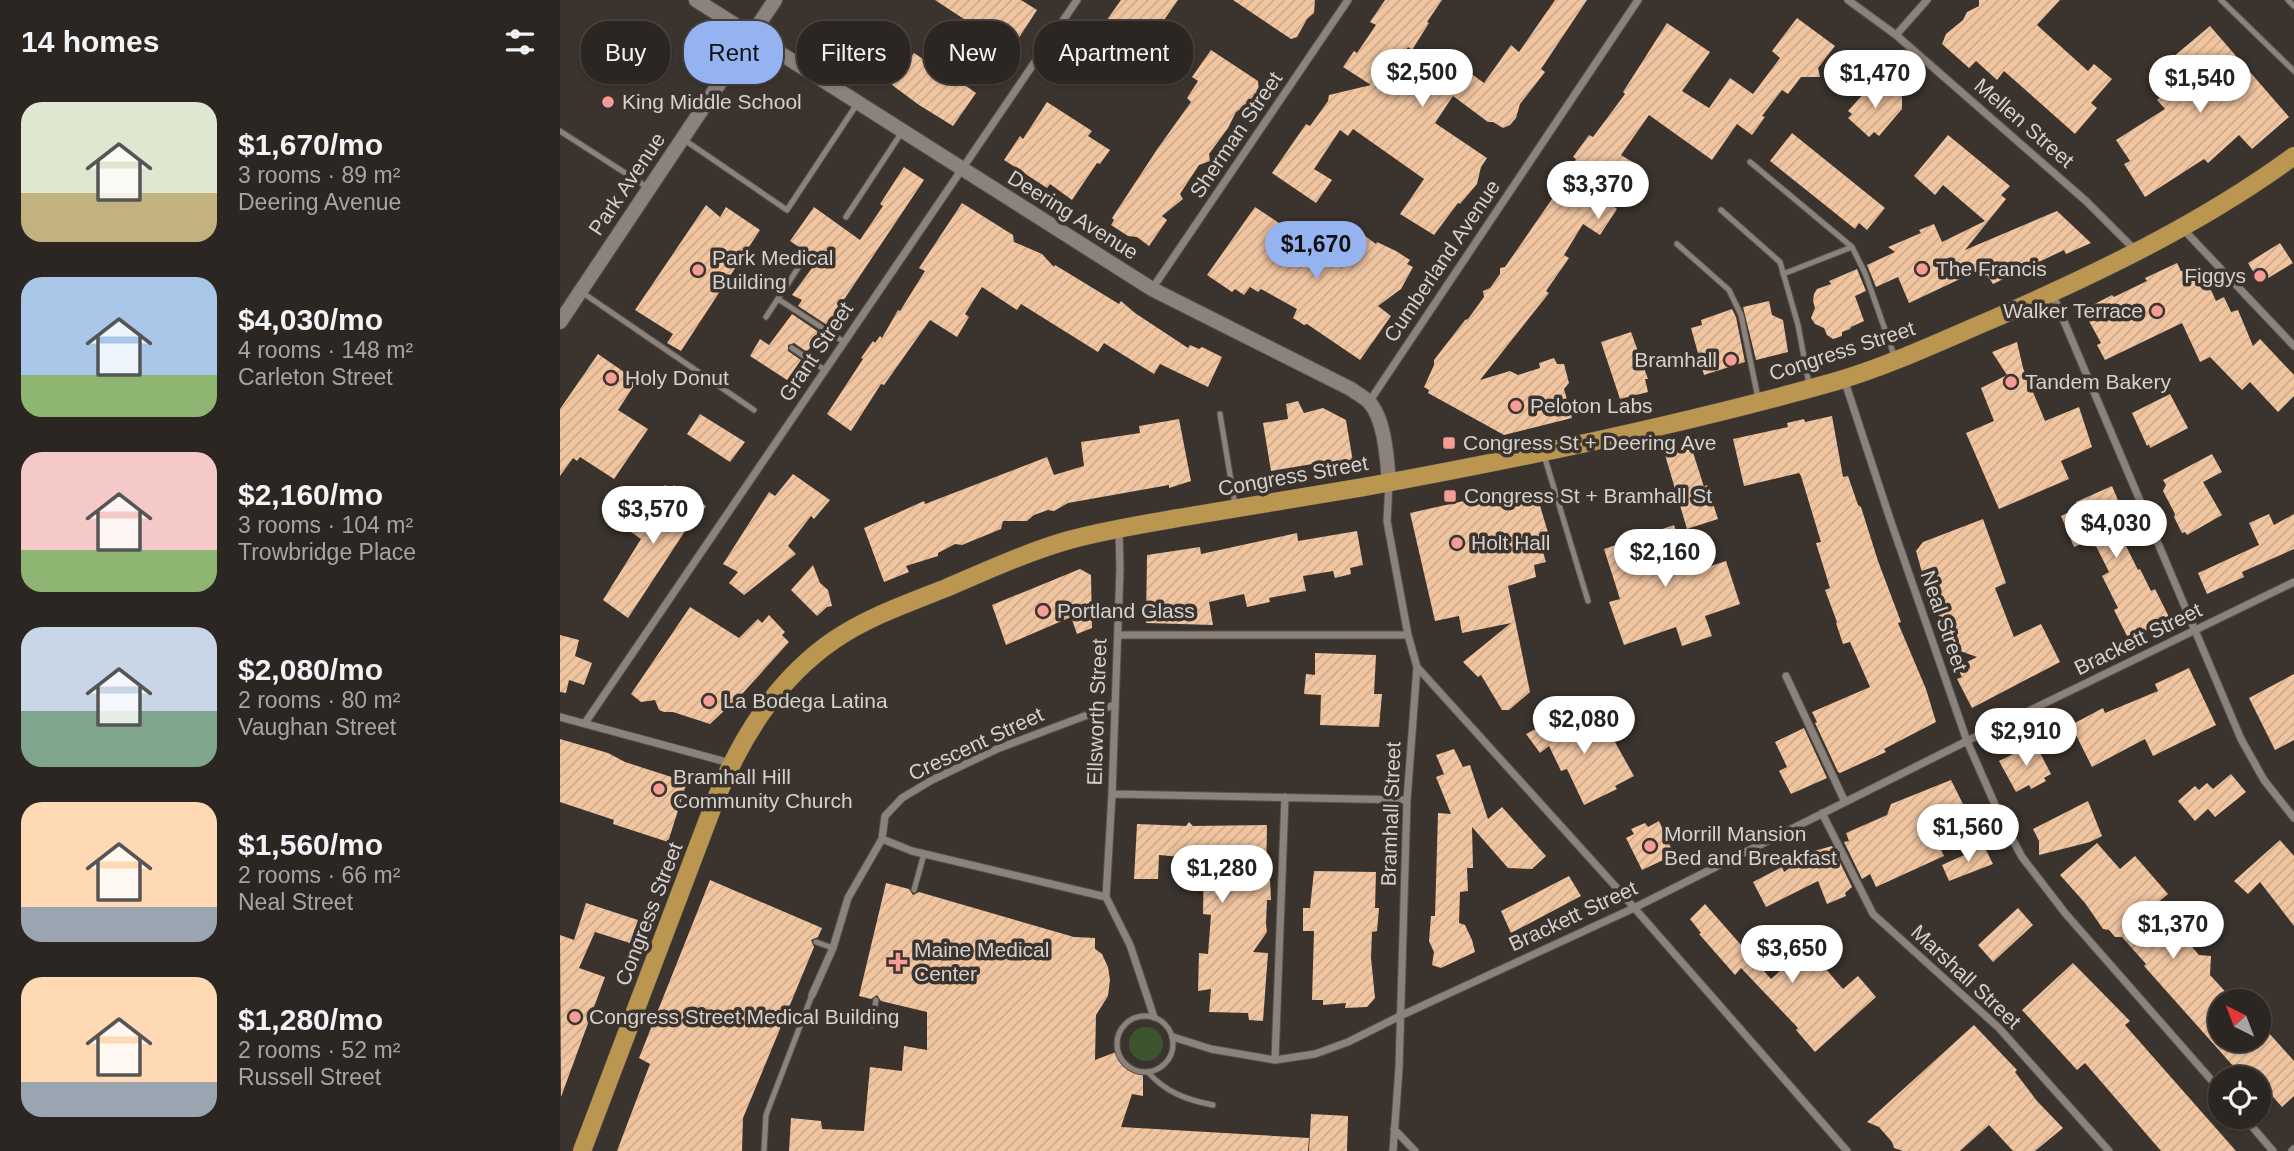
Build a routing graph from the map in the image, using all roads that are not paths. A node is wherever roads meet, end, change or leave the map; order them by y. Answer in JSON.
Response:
{"nodes":[{"id":1,"x":696,"y":0,"type":"edge"},
{"id":2,"x":775,"y":0,"type":"edge"},
{"id":3,"x":1077,"y":0,"type":"edge"},
{"id":4,"x":1348,"y":0,"type":"edge"},
{"id":5,"x":1638,"y":0,"type":"edge"},
{"id":6,"x":1848,"y":0,"type":"edge"},
{"id":7,"x":1927,"y":0,"type":"edge"},
{"id":8,"x":2221,"y":0,"type":"edge"},
{"id":9,"x":2288,"y":0,"type":"edge"},
{"id":10,"x":2294,"y":6,"type":"edge"},
{"id":11,"x":729,"y":21,"type":"edge"},
{"id":12,"x":762,"y":21,"type":"edge"},
{"id":13,"x":1895,"y":35,"type":"junction"},
{"id":14,"x":783,"y":56,"type":"edge"},
{"id":15,"x":2294,"y":71,"type":"edge"},
{"id":16,"x":720,"y":84,"type":"edge"},
{"id":17,"x":858,"y":103,"type":"junction"},
{"id":18,"x":560,"y":131,"type":"edge"},
{"id":19,"x":902,"y":132,"type":"junction"},
{"id":20,"x":683,"y":139,"type":"junction"},
{"id":21,"x":2294,"y":156,"type":"edge"},
{"id":22,"x":1749,"y":162,"type":"dead end"},
{"id":23,"x":962,"y":170,"type":"junction"},
{"id":24,"x":649,"y":189,"type":"junction"},
{"id":25,"x":1721,"y":210,"type":"dead end"},
{"id":26,"x":846,"y":218,"type":"dead end"},
{"id":27,"x":2183,"y":228,"type":"junction"},
{"id":28,"x":1677,"y":244,"type":"dead end"},
{"id":29,"x":1852,"y":247,"type":"junction"},
{"id":30,"x":2137,"y":253,"type":"junction"},
{"id":31,"x":800,"y":265,"type":"dead end"},
{"id":32,"x":1783,"y":274,"type":"junction"},
{"id":33,"x":1152,"y":289,"type":"junction"},
{"id":34,"x":580,"y":292,"type":"junction"},
{"id":35,"x":2052,"y":293,"type":"junction"},
{"id":36,"x":778,"y":299,"type":"junction"},
{"id":37,"x":766,"y":317,"type":"dead end"},
{"id":38,"x":560,"y":321,"type":"edge"},
{"id":39,"x":844,"y":342,"type":"junction"},
{"id":40,"x":2294,"y":346,"type":"edge"},
{"id":41,"x":792,"y":348,"type":"dead end"},
{"id":42,"x":1896,"y":361,"type":"junction"},
{"id":43,"x":825,"y":370,"type":"junction"},
{"id":44,"x":1843,"y":379,"type":"junction"},
{"id":45,"x":1810,"y":387,"type":"junction"},
{"id":46,"x":1369,"y":401,"type":"junction"},
{"id":47,"x":1759,"y":401,"type":"junction"},
{"id":48,"x":754,"y":410,"type":"dead end"},
{"id":49,"x":1220,"y":414,"type":"dead end"},
{"id":50,"x":1543,"y":452,"type":"junction"},
{"id":51,"x":1389,"y":482,"type":"junction"},
{"id":52,"x":1236,"y":508,"type":"junction"},
{"id":53,"x":1119,"y":528,"type":"junction"},
{"id":54,"x":2294,"y":582,"type":"edge"},
{"id":55,"x":1588,"y":601,"type":"dead end"},
{"id":56,"x":2195,"y":630,"type":"junction"},
{"id":57,"x":1118,"y":635,"type":"junction"},
{"id":58,"x":1408,"y":635,"type":"junction"},
{"id":59,"x":1417,"y":667,"type":"junction"},
{"id":60,"x":1786,"y":676,"type":"dead end"},
{"id":61,"x":1114,"y":705,"type":"junction"},
{"id":62,"x":560,"y":717,"type":"edge"},
{"id":63,"x":585,"y":723,"type":"junction"},
{"id":64,"x":1967,"y":741,"type":"junction"},
{"id":65,"x":730,"y":763,"type":"junction"},
{"id":66,"x":1112,"y":794,"type":"junction"},
{"id":67,"x":1285,"y":797,"type":"junction"},
{"id":68,"x":1408,"y":800,"type":"junction"},
{"id":69,"x":1845,"y":802,"type":"junction"},
{"id":70,"x":1822,"y":813,"type":"junction"},
{"id":71,"x":2293,"y":815,"type":"edge"},
{"id":72,"x":882,"y":839,"type":"junction"},
{"id":73,"x":924,"y":854,"type":"junction"},
{"id":74,"x":914,"y":890,"type":"dead end"},
{"id":75,"x":1106,"y":897,"type":"junction"},
{"id":76,"x":1634,"y":908,"type":"junction"},
{"id":77,"x":816,"y":942,"type":"dead end"},
{"id":78,"x":833,"y":948,"type":"junction"},
{"id":79,"x":812,"y":995,"type":"joint"},
{"id":80,"x":876,"y":1000,"type":"dead end"},
{"id":81,"x":1400,"y":1016,"type":"junction"},
{"id":82,"x":1154,"y":1017,"type":"junction"},
{"id":83,"x":872,"y":1025,"type":"dead end"},
{"id":84,"x":1172,"y":1037,"type":"junction"},
{"id":85,"x":1275,"y":1060,"type":"junction"},
{"id":86,"x":1148,"y":1072,"type":"junction"},
{"id":87,"x":2208,"y":1076,"type":"edge"},
{"id":88,"x":1213,"y":1105,"type":"dead end"},
{"id":89,"x":1394,"y":1129,"type":"junction"},
{"id":90,"x":2254,"y":1129,"type":"edge"},
{"id":91,"x":582,"y":1151,"type":"edge"},
{"id":92,"x":764,"y":1151,"type":"edge"},
{"id":93,"x":1393,"y":1151,"type":"edge"},
{"id":94,"x":1415,"y":1151,"type":"edge"},
{"id":95,"x":1847,"y":1151,"type":"edge"},
{"id":96,"x":2109,"y":1151,"type":"edge"},
{"id":97,"x":2273,"y":1151,"type":"edge"}],
"edges":[{"from":1,"to":11,"type":"main road","name":"Deering Avenue"},
{"from":2,"to":12,"type":"main road","name":"Park Avenue"},
{"from":3,"to":23,"type":"street","name":"Grant Street"},
{"from":4,"to":33,"type":"street","name":"Sherman Street"},
{"from":5,"to":46,"type":"street","name":"Cumberland Avenue"},
{"from":6,"to":13,"type":"street","name":"Mellen Street"},
{"from":7,"to":13,"type":"street"},
{"from":8,"to":15,"type":"lane"},
{"from":9,"to":10,"type":"lane"},
{"from":13,"to":30,"type":"street","name":"Mellen Street"},
{"from":14,"to":17,"type":"main road","name":"Deering Avenue"},
{"from":16,"to":20,"type":"main road","name":"Park Avenue"},
{"from":17,"to":19,"type":"main road","name":"Deering Avenue"},
{"from":17,"to":20,"type":"lane"},
{"from":18,"to":24,"type":"lane"},
{"from":19,"to":23,"type":"main road","name":"Deering Avenue"},
{"from":19,"to":26,"type":"lane"},
{"from":20,"to":24,"type":"main road","name":"Park Avenue"},
{"from":21,"to":27,"type":"main road","name":"Congress Street"},
{"from":22,"to":29,"type":"lane"},
{"from":23,"to":33,"type":"main road","name":"Deering Avenue"},
{"from":23,"to":39,"type":"street","name":"Grant Street"},
{"from":24,"to":34,"type":"main road","name":"Park Avenue"},
{"from":25,"to":32,"type":"lane"},
{"from":27,"to":30,"type":"main road","name":"Congress Street"},
{"from":27,"to":40,"type":"street"},
{"from":28,"to":47,"type":"lane"},
{"from":29,"to":32,"type":"lane"},
{"from":29,"to":42,"type":"lane"},
{"from":30,"to":35,"type":"main road","name":"Congress Street"},
{"from":31,"to":36,"type":"lane"},
{"from":32,"to":45,"type":"lane"},
{"from":33,"to":46,"type":"main road","name":"Deering Avenue"},
{"from":34,"to":38,"type":"main road","name":"Park Avenue"},
{"from":34,"to":48,"type":"lane"},
{"from":35,"to":42,"type":"main road","name":"Congress Street"},
{"from":35,"to":56,"type":"street"},
{"from":36,"to":37,"type":"lane"},
{"from":36,"to":39,"type":"lane"},
{"from":39,"to":43,"type":"street","name":"Grant Street"},
{"from":41,"to":43,"type":"lane"},
{"from":42,"to":44,"type":"main road","name":"Congress Street"},
{"from":43,"to":63,"type":"street","name":"Grant Street"},
{"from":44,"to":45,"type":"main road","name":"Congress Street"},
{"from":44,"to":64,"type":"street","name":"Neal Street"},
{"from":45,"to":47,"type":"main road","name":"Congress Street"},
{"from":46,"to":51,"type":"main road"},
{"from":47,"to":50,"type":"main road","name":"Congress Street"},
{"from":49,"to":52,"type":"lane"},
{"from":50,"to":51,"type":"main road","name":"Congress Street"},
{"from":50,"to":55,"type":"lane"},
{"from":51,"to":52,"type":"main road","name":"Congress Street"},
{"from":51,"to":58,"type":"street","name":"Bramhall Street"},
{"from":52,"to":53,"type":"main road","name":"Congress Street"},
{"from":53,"to":57,"type":"street","name":"Ellsworth Street"},
{"from":53,"to":65,"type":"main road","name":"Congress Street"},
{"from":54,"to":56,"type":"street","name":"Brackett Street"},
{"from":56,"to":64,"type":"street","name":"Brackett Street"},
{"from":56,"to":71,"type":"street"},
{"from":57,"to":58,"type":"street"},
{"from":57,"to":61,"type":"street","name":"Ellsworth Street"},
{"from":58,"to":59,"type":"street","name":"Bramhall Street"},
{"from":59,"to":68,"type":"street","name":"Bramhall Street"},
{"from":59,"to":76,"type":"street"},
{"from":60,"to":69,"type":"street"},
{"from":61,"to":66,"type":"street","name":"Ellsworth Street"},
{"from":61,"to":72,"type":"street","name":"Crescent Street"},
{"from":62,"to":63,"type":"street"},
{"from":63,"to":65,"type":"street"},
{"from":64,"to":69,"type":"street","name":"Brackett Street"},
{"from":64,"to":87,"type":"street","name":"Neal Street"},
{"from":65,"to":91,"type":"main road","name":"Congress Street"},
{"from":66,"to":67,"type":"street"},
{"from":66,"to":75,"type":"street","name":"Ellsworth Street"},
{"from":67,"to":68,"type":"street"},
{"from":67,"to":85,"type":"street"},
{"from":68,"to":81,"type":"street","name":"Bramhall Street"},
{"from":69,"to":70,"type":"street","name":"Brackett Street"},
{"from":70,"to":76,"type":"street","name":"Brackett Street"},
{"from":70,"to":96,"type":"street","name":"Marshall Street"},
{"from":72,"to":73,"type":"street"},
{"from":72,"to":78,"type":"street","name":"Crescent Street"},
{"from":73,"to":74,"type":"lane"},
{"from":73,"to":75,"type":"street"},
{"from":75,"to":82,"type":"street"},
{"from":76,"to":81,"type":"street","name":"Brackett Street"},
{"from":76,"to":95,"type":"street"},
{"from":77,"to":78,"type":"lane"},
{"from":78,"to":79,"type":"street","name":"Crescent Street"},
{"from":79,"to":92,"type":"lane"},
{"from":80,"to":83,"type":"lane"},
{"from":81,"to":85,"type":"street","name":"Brackett Street"},
{"from":81,"to":89,"type":"street","name":"Bramhall Street"},
{"from":82,"to":84,"type":"lane"},
{"from":82,"to":86,"type":"lane"},
{"from":84,"to":85,"type":"street","name":"Brackett Street"},
{"from":84,"to":86,"type":"lane"},
{"from":86,"to":88,"type":"lane"},
{"from":89,"to":93,"type":"street","name":"Bramhall Street"},
{"from":89,"to":94,"type":"street"},
{"from":90,"to":97,"type":"street"}]}
